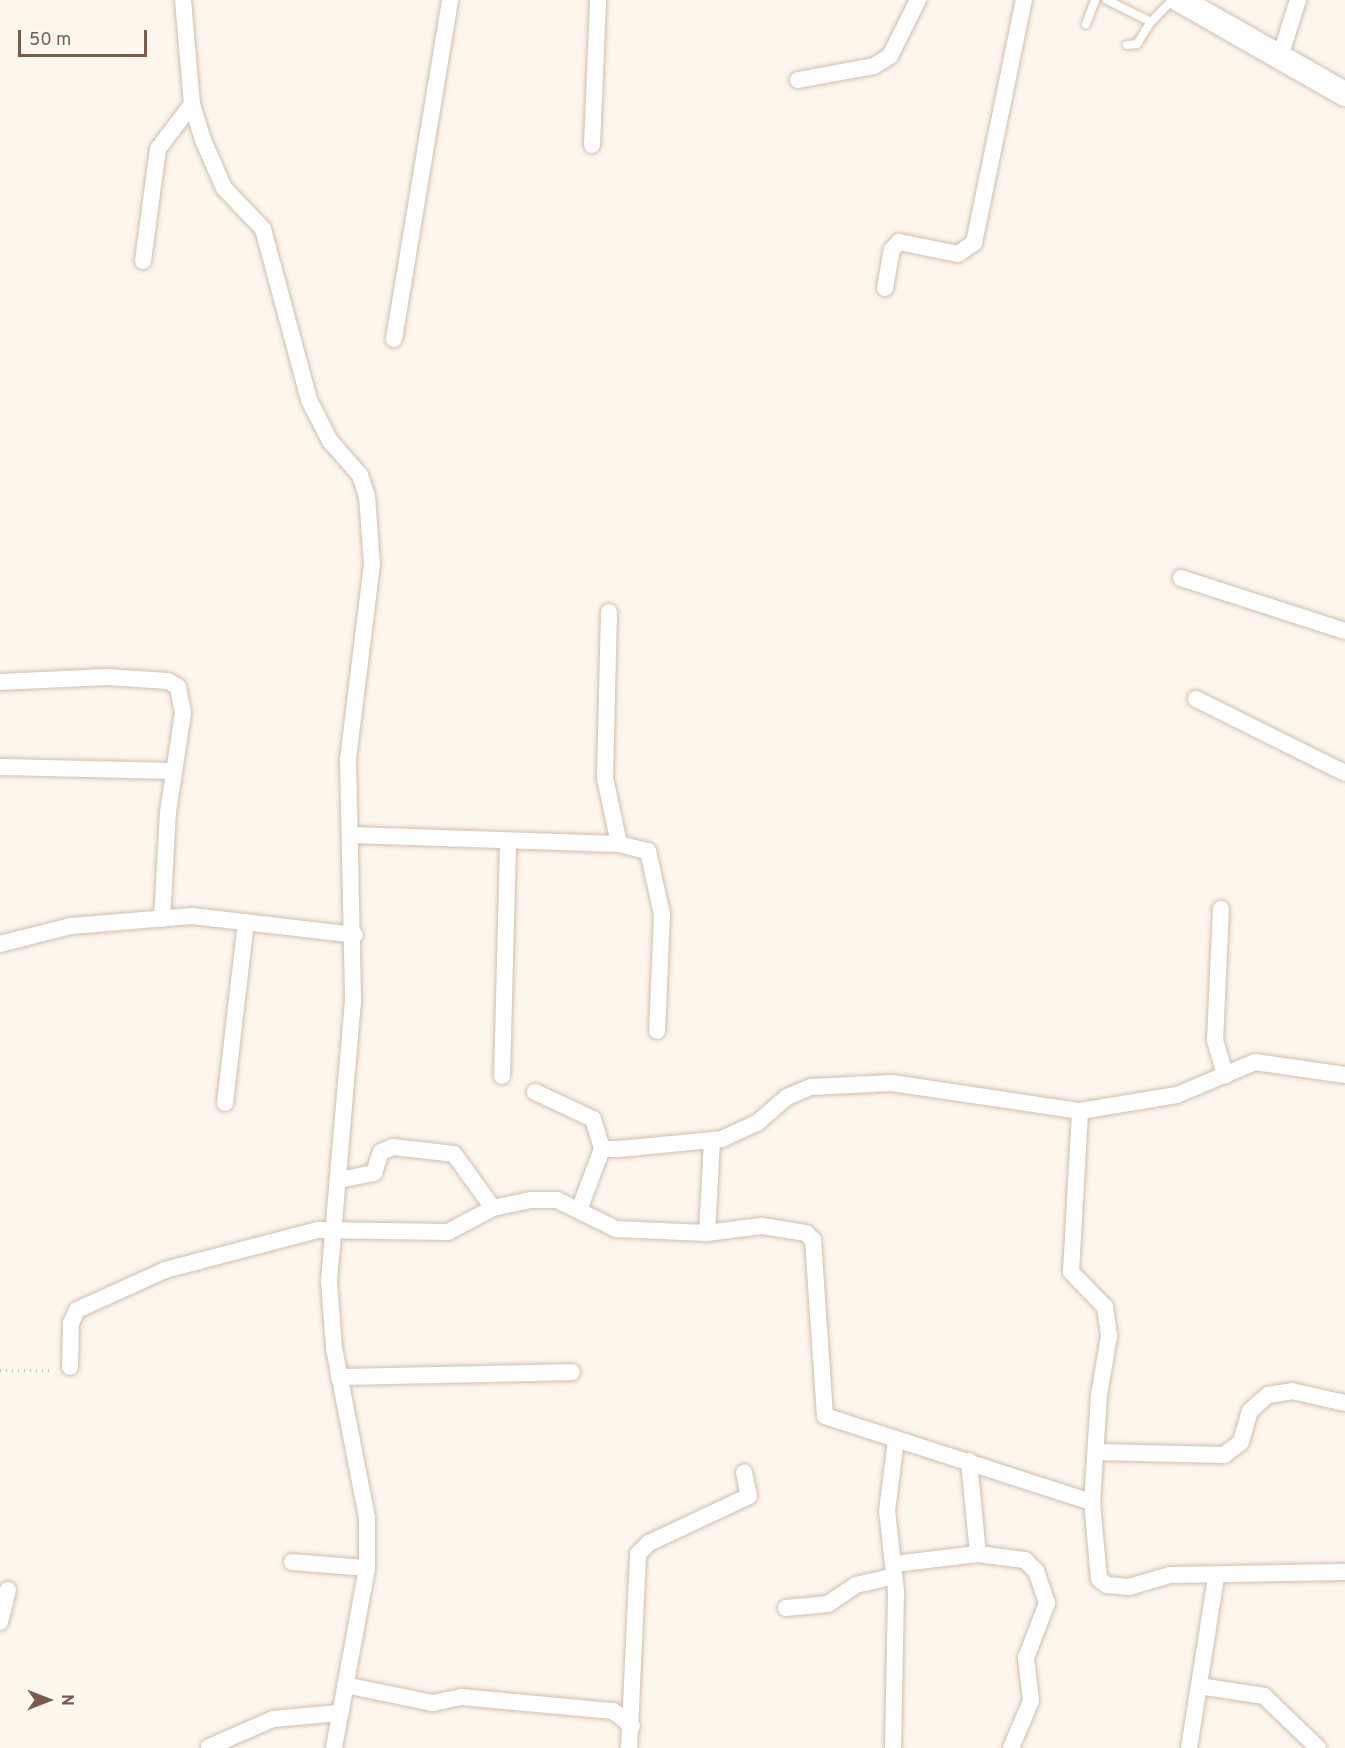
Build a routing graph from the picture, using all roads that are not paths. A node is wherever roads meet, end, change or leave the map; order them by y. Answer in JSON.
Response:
{"nodes":[{"id":1,"x":183,"y":0,"type":"edge"},
{"id":2,"x":450,"y":0,"type":"edge"},
{"id":3,"x":598,"y":0,"type":"edge"},
{"id":4,"x":918,"y":0,"type":"edge"},
{"id":5,"x":1024,"y":0,"type":"edge"},
{"id":6,"x":1095,"y":0,"type":"edge"},
{"id":7,"x":1107,"y":0,"type":"edge"},
{"id":8,"x":1172,"y":0,"type":"edge"},
{"id":9,"x":1180,"y":0,"type":"edge"},
{"id":10,"x":1298,"y":0,"type":"edge"},
{"id":11,"x":1151,"y":22,"type":"junction"},
{"id":12,"x":1086,"y":24,"type":"dead end"},
{"id":13,"x":1127,"y":45,"type":"dead end"},
{"id":14,"x":1280,"y":57,"type":"junction"},
{"id":15,"x":798,"y":80,"type":"dead end"},
{"id":16,"x":1345,"y":94,"type":"edge"},
{"id":17,"x":192,"y":104,"type":"junction"},
{"id":18,"x":592,"y":145,"type":"dead end"},
{"id":19,"x":143,"y":261,"type":"dead end"},
{"id":20,"x":885,"y":288,"type":"dead end"},
{"id":21,"x":394,"y":339,"type":"dead end"},
{"id":22,"x":1180,"y":578,"type":"dead end"},
{"id":23,"x":609,"y":612,"type":"dead end"},
{"id":24,"x":1345,"y":631,"type":"edge"},
{"id":25,"x":0,"y":681,"type":"edge"},
{"id":26,"x":1196,"y":699,"type":"dead end"},
{"id":27,"x":0,"y":767,"type":"edge"},
{"id":28,"x":174,"y":771,"type":"junction"},
{"id":29,"x":1345,"y":773,"type":"edge"},
{"id":30,"x":351,"y":835,"type":"junction"},
{"id":31,"x":508,"y":842,"type":"junction"},
{"id":32,"x":619,"y":844,"type":"junction"},
{"id":33,"x":1221,"y":909,"type":"dead end"},
{"id":34,"x":162,"y":919,"type":"junction"},
{"id":35,"x":246,"y":922,"type":"junction"},
{"id":36,"x":355,"y":935,"type":"junction"},
{"id":37,"x":0,"y":944,"type":"edge"},
{"id":38,"x":657,"y":1031,"type":"dead end"},
{"id":39,"x":1345,"y":1075,"type":"edge"},
{"id":40,"x":502,"y":1076,"type":"dead end"},
{"id":41,"x":1225,"y":1076,"type":"junction"},
{"id":42,"x":535,"y":1092,"type":"dead end"},
{"id":43,"x":225,"y":1103,"type":"dead end"},
{"id":44,"x":1080,"y":1111,"type":"junction"},
{"id":45,"x":712,"y":1142,"type":"junction"},
{"id":46,"x":602,"y":1149,"type":"junction"},
{"id":47,"x":340,"y":1180,"type":"junction"},
{"id":48,"x":493,"y":1208,"type":"junction"},
{"id":49,"x":579,"y":1210,"type":"junction"},
{"id":50,"x":335,"y":1228,"type":"junction"},
{"id":51,"x":707,"y":1233,"type":"junction"},
{"id":52,"x":70,"y":1367,"type":"road end"},
{"id":53,"x":572,"y":1372,"type":"dead end"},
{"id":54,"x":339,"y":1377,"type":"junction"},
{"id":55,"x":1345,"y":1403,"type":"edge"},
{"id":56,"x":896,"y":1440,"type":"junction"},
{"id":57,"x":1096,"y":1452,"type":"junction"},
{"id":58,"x":969,"y":1461,"type":"junction"},
{"id":59,"x":744,"y":1473,"type":"dead end"},
{"id":60,"x":1092,"y":1502,"type":"junction"},
{"id":61,"x":978,"y":1554,"type":"junction"},
{"id":62,"x":292,"y":1562,"type":"dead end"},
{"id":63,"x":367,"y":1568,"type":"junction"},
{"id":64,"x":894,"y":1570,"type":"junction"},
{"id":65,"x":1345,"y":1572,"type":"edge"},
{"id":66,"x":1216,"y":1577,"type":"junction"},
{"id":67,"x":8,"y":1590,"type":"dead end"},
{"id":68,"x":786,"y":1608,"type":"dead end"},
{"id":69,"x":0,"y":1622,"type":"edge"},
{"id":70,"x":345,"y":1685,"type":"junction"},
{"id":71,"x":1199,"y":1686,"type":"junction"},
{"id":72,"x":339,"y":1713,"type":"junction"},
{"id":73,"x":632,"y":1726,"type":"junction"},
{"id":74,"x":209,"y":1747,"type":"edge"},
{"id":75,"x":334,"y":1748,"type":"edge"},
{"id":76,"x":629,"y":1748,"type":"edge"},
{"id":77,"x":893,"y":1748,"type":"edge"},
{"id":78,"x":1011,"y":1748,"type":"edge"},
{"id":79,"x":1190,"y":1748,"type":"edge"},
{"id":80,"x":1318,"y":1748,"type":"edge"}],
"edges":[{"from":1,"to":17,"type":"street"},
{"from":2,"to":21,"type":"street"},
{"from":3,"to":18,"type":"street"},
{"from":4,"to":15,"type":"street"},
{"from":5,"to":20,"type":"street"},
{"from":6,"to":12,"type":"lane"},
{"from":7,"to":11,"type":"lane"},
{"from":8,"to":11,"type":"lane"},
{"from":9,"to":14,"type":"main road"},
{"from":10,"to":14,"type":"street"},
{"from":11,"to":13,"type":"lane"},
{"from":14,"to":16,"type":"main road"},
{"from":17,"to":19,"type":"street"},
{"from":17,"to":30,"type":"street"},
{"from":22,"to":24,"type":"street"},
{"from":23,"to":32,"type":"street"},
{"from":25,"to":28,"type":"street"},
{"from":26,"to":29,"type":"street"},
{"from":27,"to":28,"type":"street"},
{"from":28,"to":34,"type":"street"},
{"from":30,"to":31,"type":"street"},
{"from":30,"to":36,"type":"street"},
{"from":31,"to":32,"type":"street"},
{"from":31,"to":40,"type":"street"},
{"from":32,"to":38,"type":"street"},
{"from":33,"to":41,"type":"street"},
{"from":34,"to":35,"type":"street"},
{"from":34,"to":37,"type":"street"},
{"from":35,"to":36,"type":"street"},
{"from":35,"to":43,"type":"street"},
{"from":36,"to":47,"type":"street"},
{"from":39,"to":41,"type":"street"},
{"from":41,"to":44,"type":"street"},
{"from":42,"to":46,"type":"street"},
{"from":44,"to":45,"type":"street"},
{"from":44,"to":57,"type":"street"},
{"from":45,"to":46,"type":"street"},
{"from":45,"to":51,"type":"street"},
{"from":46,"to":49,"type":"street"},
{"from":47,"to":48,"type":"street"},
{"from":47,"to":50,"type":"street"},
{"from":48,"to":49,"type":"street"},
{"from":48,"to":50,"type":"street"},
{"from":49,"to":51,"type":"street"},
{"from":50,"to":52,"type":"street"},
{"from":50,"to":54,"type":"street"},
{"from":51,"to":56,"type":"street"},
{"from":53,"to":54,"type":"street"},
{"from":54,"to":63,"type":"street"},
{"from":55,"to":57,"type":"street"},
{"from":56,"to":58,"type":"street"},
{"from":56,"to":64,"type":"street"},
{"from":57,"to":60,"type":"street"},
{"from":58,"to":60,"type":"street"},
{"from":58,"to":61,"type":"street"},
{"from":59,"to":73,"type":"street"},
{"from":60,"to":66,"type":"street"},
{"from":61,"to":64,"type":"street"},
{"from":61,"to":78,"type":"street"},
{"from":62,"to":63,"type":"street"},
{"from":63,"to":70,"type":"street"},
{"from":64,"to":68,"type":"street"},
{"from":64,"to":77,"type":"street"},
{"from":65,"to":66,"type":"street"},
{"from":66,"to":71,"type":"street"},
{"from":67,"to":69,"type":"street"},
{"from":70,"to":72,"type":"street"},
{"from":70,"to":73,"type":"street"},
{"from":71,"to":79,"type":"street"},
{"from":71,"to":80,"type":"street"},
{"from":72,"to":74,"type":"street"},
{"from":72,"to":75,"type":"street"},
{"from":73,"to":76,"type":"street"}]}
